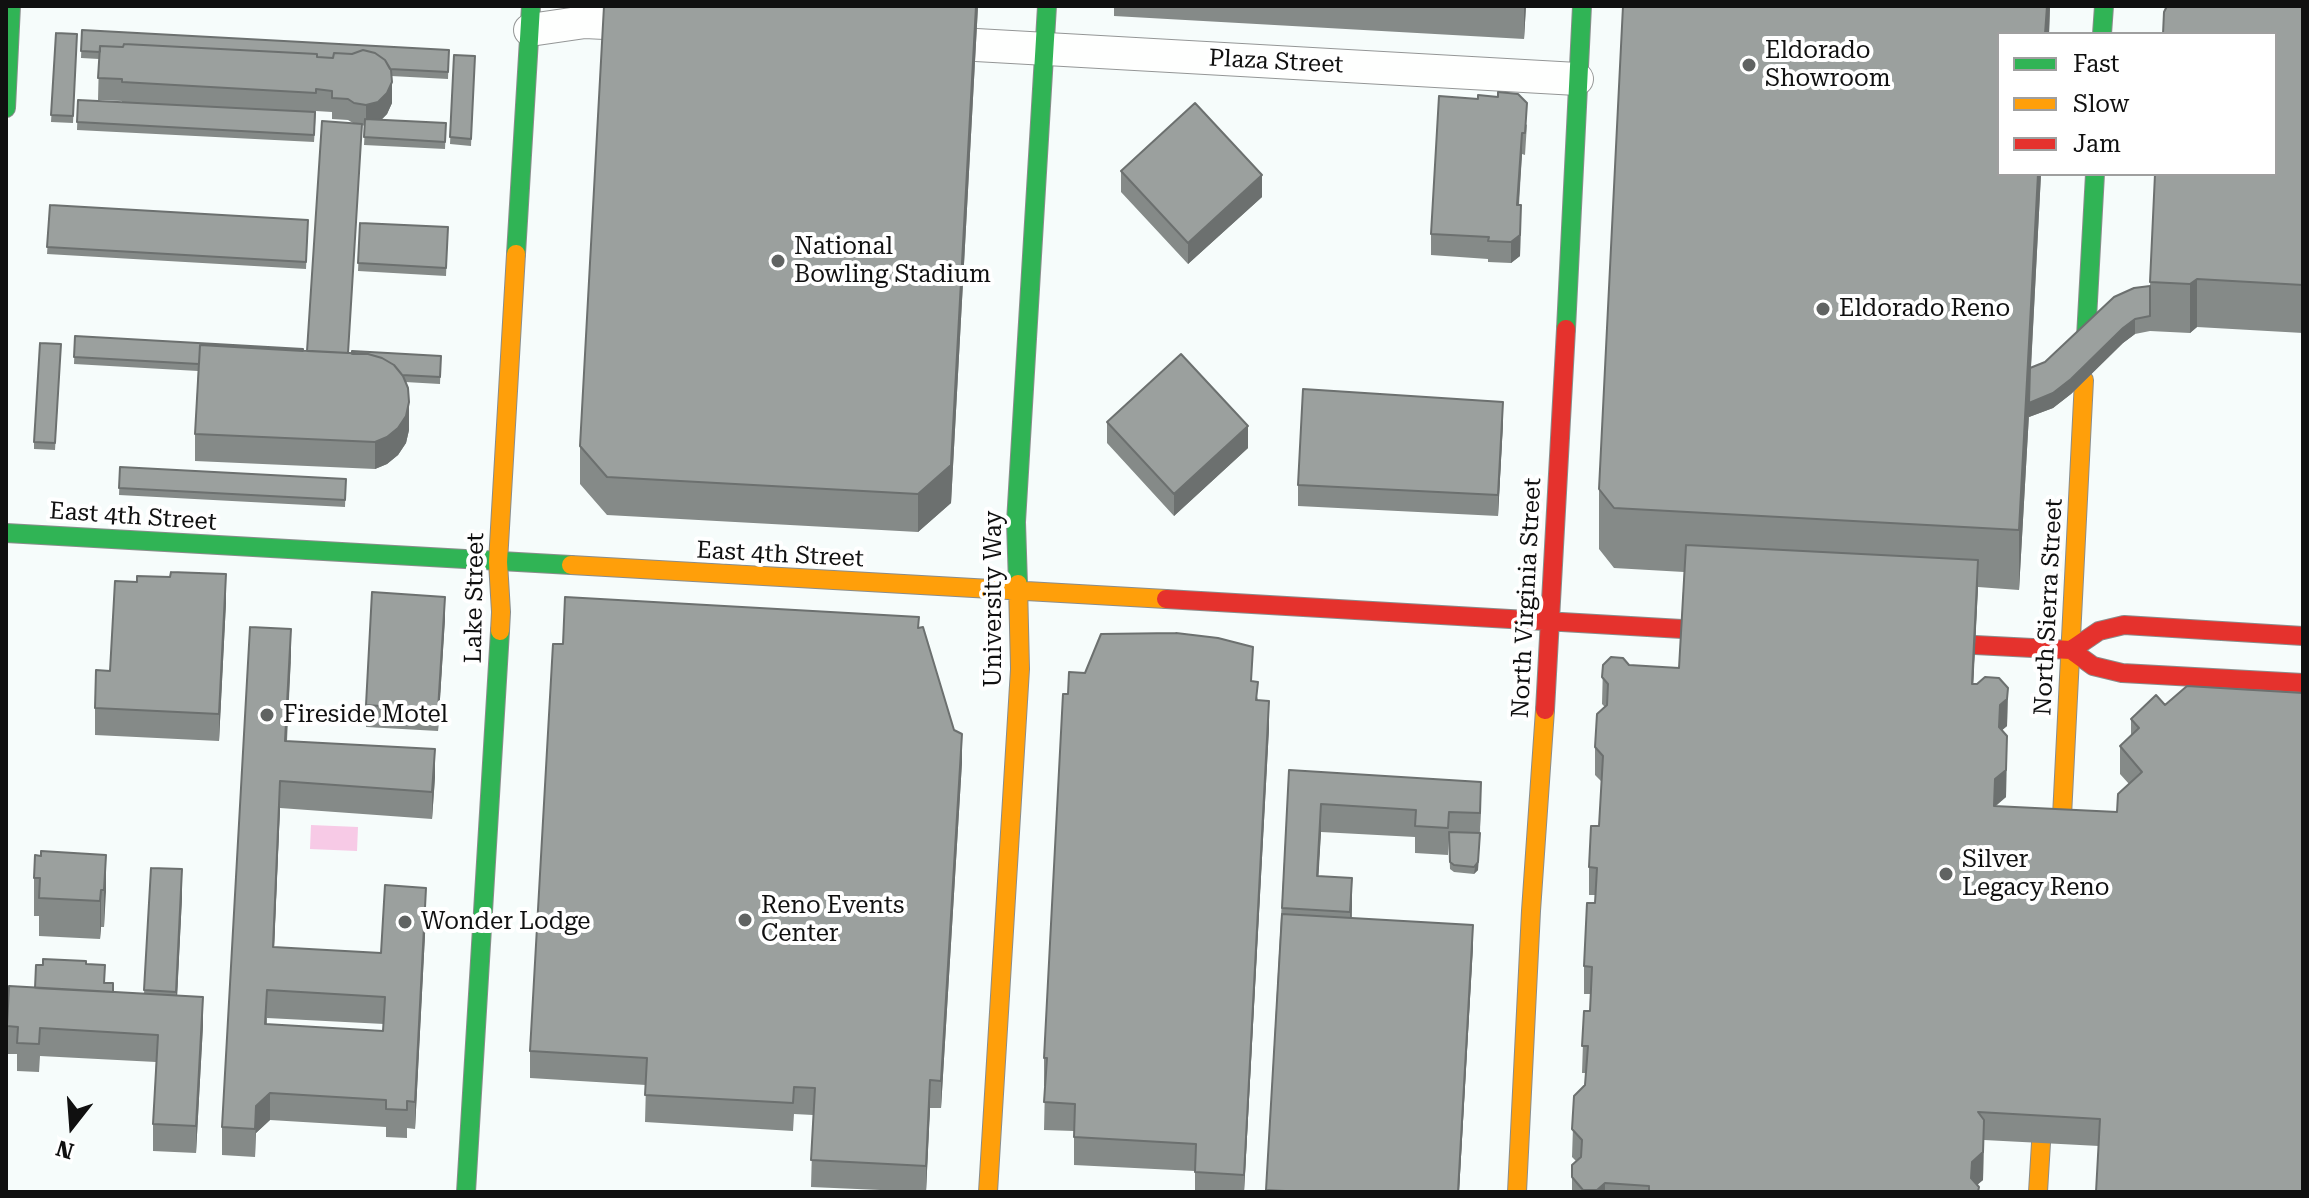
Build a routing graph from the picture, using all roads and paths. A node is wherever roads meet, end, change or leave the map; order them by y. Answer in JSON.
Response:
{"nodes":[{"id":1,"x":11,"y":6,"type":"edge"},
{"id":2,"x":1047,"y":6,"type":"edge"},
{"id":3,"x":1582,"y":6,"type":"edge"},
{"id":4,"x":2104,"y":6,"type":"edge"},
{"id":5,"x":531,"y":18,"type":"edge"},
{"id":6,"x":605,"y":23,"type":"edge"},
{"id":7,"x":2102,"y":32,"type":"edge"},
{"id":8,"x":976,"y":45,"type":"edge"},
{"id":9,"x":1044,"y":48,"type":"junction"},
{"id":10,"x":1577,"y":79,"type":"junction"},
{"id":11,"x":6,"y":108,"type":"edge"},
{"id":12,"x":2095,"y":176,"type":"edge"},
{"id":13,"x":2086,"y":337,"type":"edge"},
{"id":14,"x":2084,"y":380,"type":"edge"},
{"id":15,"x":6,"y":533,"type":"edge"},
{"id":16,"x":498,"y":562,"type":"junction"},
{"id":17,"x":1018,"y":593,"type":"junction"},
{"id":18,"x":1551,"y":621,"type":"junction"},
{"id":19,"x":1682,"y":629,"type":"edge"},
{"id":20,"x":2303,"y":636,"type":"edge"},
{"id":21,"x":1975,"y":645,"type":"edge"},
{"id":22,"x":2071,"y":650,"type":"junction"},
{"id":23,"x":2303,"y":683,"type":"edge"},
{"id":24,"x":2061,"y":836,"type":"edge"},
{"id":25,"x":2041,"y":1143,"type":"edge"},
{"id":26,"x":466,"y":1192,"type":"edge"},
{"id":27,"x":988,"y":1192,"type":"edge"},
{"id":28,"x":1517,"y":1192,"type":"edge"},
{"id":29,"x":2038,"y":1192,"type":"edge"}],
"edges":[{"from":1,"to":11,"type":"main road"},
{"from":2,"to":9,"type":"main road","name":"University Way"},
{"from":3,"to":10,"type":"main road","name":"North Virginia Street"},
{"from":4,"to":7,"type":"main road"},
{"from":5,"to":6,"type":"street"},
{"from":5,"to":16,"type":"main road","name":"Lake Street"},
{"from":8,"to":9,"type":"street","name":"Plaza Street"},
{"from":9,"to":10,"type":"street","name":"Plaza Street"},
{"from":9,"to":17,"type":"main road","name":"University Way"},
{"from":10,"to":18,"type":"main road","name":"North Virginia Street"},
{"from":12,"to":13,"type":"main road"},
{"from":14,"to":22,"type":"main road","name":"North Sierra Street"},
{"from":15,"to":16,"type":"main road","name":"East 4th Street"},
{"from":16,"to":17,"type":"main road","name":"East 4th Street"},
{"from":16,"to":26,"type":"main road","name":"Lake Street"},
{"from":17,"to":18,"type":"main road","name":"East 4th Street"},
{"from":17,"to":27,"type":"main road","name":"University Way"},
{"from":18,"to":19,"type":"main road","name":"East 4th Street"},
{"from":18,"to":28,"type":"main road","name":"North Virginia Street"},
{"from":20,"to":22,"type":"main road"},
{"from":21,"to":22,"type":"main road"},
{"from":22,"to":23,"type":"main road"},
{"from":22,"to":24,"type":"main road","name":"North Sierra Street"},
{"from":25,"to":29,"type":"main road"}]}
